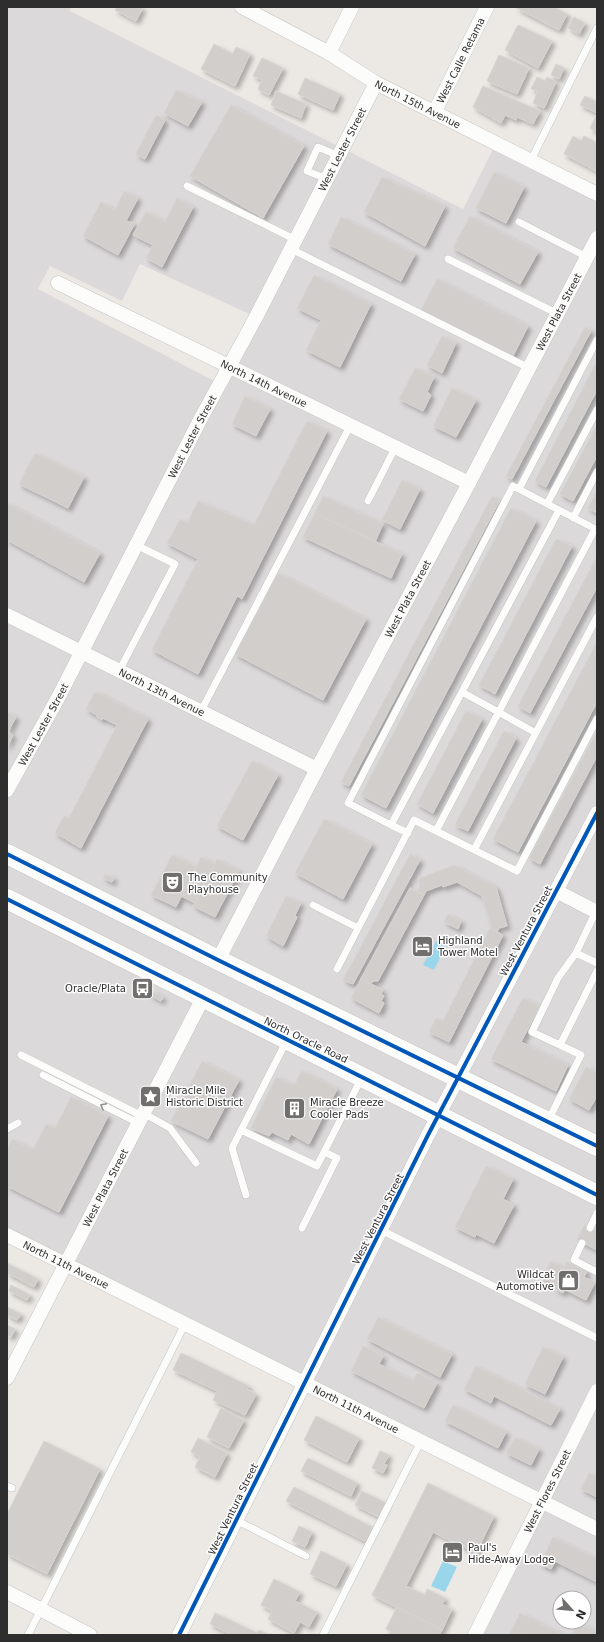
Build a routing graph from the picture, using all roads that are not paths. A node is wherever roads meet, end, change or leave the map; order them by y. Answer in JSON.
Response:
{"nodes":[{"id":1,"x":242,"y":7,"type":"edge"},
{"id":2,"x":352,"y":7,"type":"edge"},
{"id":3,"x":487,"y":7,"type":"edge"},
{"id":4,"x":597,"y":28,"type":"edge"},
{"id":5,"x":329,"y":53,"type":"junction"},
{"id":6,"x":376,"y":83,"type":"junction"},
{"id":7,"x":434,"y":113,"type":"junction"},
{"id":8,"x":339,"y":156,"type":"junction"},
{"id":9,"x":531,"y":160,"type":"junction"},
{"id":10,"x":327,"y":179,"type":"junction"},
{"id":11,"x":187,"y":186,"type":"dead end"},
{"id":12,"x":597,"y":194,"type":"edge"},
{"id":13,"x":519,"y":222,"type":"dead end"},
{"id":14,"x":597,"y":240,"type":"edge"},
{"id":15,"x":294,"y":244,"type":"junction"},
{"id":16,"x":587,"y":257,"type":"junction"},
{"id":17,"x":448,"y":258,"type":"dead end"},
{"id":18,"x":58,"y":283,"type":"dead end"},
{"id":19,"x":558,"y":314,"type":"junction"},
{"id":20,"x":597,"y":340,"type":"edge"},
{"id":21,"x":230,"y":367,"type":"junction"},
{"id":22,"x":529,"y":368,"type":"junction"},
{"id":23,"x":597,"y":410,"type":"edge"},
{"id":24,"x":350,"y":426,"type":"junction"},
{"id":25,"x":395,"y":448,"type":"junction"},
{"id":26,"x":597,"y":472,"type":"edge"},
{"id":27,"x":469,"y":483,"type":"junction"},
{"id":28,"x":519,"y":489,"type":"junction"},
{"id":29,"x":368,"y":501,"type":"dead end"},
{"id":30,"x":547,"y":504,"type":"junction"},
{"id":31,"x":559,"y":510,"type":"junction"},
{"id":32,"x":573,"y":518,"type":"junction"},
{"id":33,"x":596,"y":529,"type":"edge"},
{"id":34,"x":136,"y":545,"type":"junction"},
{"id":35,"x":7,"y":615,"type":"edge"},
{"id":36,"x":597,"y":617,"type":"edge"},
{"id":37,"x":82,"y":652,"type":"junction"},
{"id":38,"x":119,"y":671,"type":"junction"},
{"id":39,"x":462,"y":692,"type":"junction"},
{"id":40,"x":201,"y":711,"type":"junction"},
{"id":41,"x":498,"y":712,"type":"junction"},
{"id":42,"x":597,"y":719,"type":"edge"},
{"id":43,"x":536,"y":733,"type":"junction"},
{"id":44,"x":316,"y":770,"type":"junction"},
{"id":45,"x":7,"y":790,"type":"edge"},
{"id":46,"x":597,"y":813,"type":"edge"},
{"id":47,"x":391,"y":824,"type":"junction"},
{"id":48,"x":436,"y":831,"type":"junction"},
{"id":49,"x":408,"y":833,"type":"junction"},
{"id":50,"x":474,"y":850,"type":"junction"},
{"id":51,"x":7,"y":854,"type":"edge"},
{"id":52,"x":556,"y":891,"type":"junction"},
{"id":53,"x":7,"y":900,"type":"edge"},
{"id":54,"x":313,"y":905,"type":"dead end"},
{"id":55,"x":597,"y":912,"type":"edge"},
{"id":56,"x":358,"y":928,"type":"junction"},
{"id":57,"x":576,"y":953,"type":"junction"},
{"id":58,"x":218,"y":960,"type":"junction"},
{"id":59,"x":597,"y":963,"type":"edge"},
{"id":60,"x":337,"y":969,"type":"dead end"},
{"id":61,"x":597,"y":971,"type":"edge"},
{"id":62,"x":203,"y":998,"type":"junction"},
{"id":63,"x":287,"y":1040,"type":"junction"},
{"id":64,"x":560,"y":1045,"type":"junction"},
{"id":65,"x":21,"y":1055,"type":"dead end"},
{"id":66,"x":43,"y":1076,"type":"dead end"},
{"id":67,"x":362,"y":1077,"type":"junction"},
{"id":68,"x":458,"y":1077,"type":"junction"},
{"id":69,"x":438,"y":1116,"type":"junction"},
{"id":70,"x":141,"y":1117,"type":"junction"},
{"id":71,"x":547,"y":1122,"type":"junction"},
{"id":72,"x":18,"y":1123,"type":"dead end"},
{"id":73,"x":7,"y":1129,"type":"edge"},
{"id":74,"x":241,"y":1130,"type":"junction"},
{"id":75,"x":597,"y":1145,"type":"edge"},
{"id":76,"x":324,"y":1152,"type":"junction"},
{"id":77,"x":196,"y":1163,"type":"dead end"},
{"id":78,"x":246,"y":1195,"type":"dead end"},
{"id":79,"x":597,"y":1195,"type":"edge"},
{"id":80,"x":597,"y":1213,"type":"edge"},
{"id":81,"x":302,"y":1228,"type":"dead end"},
{"id":82,"x":590,"y":1228,"type":"dead end"},
{"id":83,"x":381,"y":1230,"type":"junction"},
{"id":84,"x":7,"y":1235,"type":"edge"},
{"id":85,"x":582,"y":1243,"type":"dead end"},
{"id":86,"x":65,"y":1264,"type":"junction"},
{"id":87,"x":597,"y":1272,"type":"edge"},
{"id":88,"x":185,"y":1324,"type":"junction"},
{"id":89,"x":597,"y":1338,"type":"edge"},
{"id":90,"x":7,"y":1378,"type":"edge"},
{"id":91,"x":305,"y":1383,"type":"junction"},
{"id":92,"x":597,"y":1391,"type":"edge"},
{"id":93,"x":421,"y":1441,"type":"junction"},
{"id":94,"x":542,"y":1502,"type":"junction"},
{"id":95,"x":236,"y":1520,"type":"junction"},
{"id":96,"x":597,"y":1529,"type":"edge"},
{"id":97,"x":306,"y":1556,"type":"dead end"},
{"id":98,"x":7,"y":1592,"type":"edge"},
{"id":99,"x":41,"y":1609,"type":"junction"},
{"id":100,"x":83,"y":1634,"type":"edge"},
{"id":101,"x":28,"y":1635,"type":"edge"},
{"id":102,"x":180,"y":1635,"type":"edge"},
{"id":103,"x":323,"y":1635,"type":"edge"},
{"id":104,"x":475,"y":1635,"type":"edge"}],
"edges":[{"from":1,"to":5,"type":"street","name":"North 15th Avenue"},
{"from":2,"to":5,"type":"street"},
{"from":3,"to":7,"type":"street","name":"West Calle Retama"},
{"from":4,"to":9,"type":"lane"},
{"from":5,"to":6,"type":"street","name":"North 15th Avenue"},
{"from":6,"to":7,"type":"street","name":"North 15th Avenue"},
{"from":6,"to":8,"type":"street","name":"West Lester Street"},
{"from":7,"to":9,"type":"street","name":"North 15th Avenue"},
{"from":8,"to":10,"type":"street","name":"West Lester Street"},
{"from":8,"to":10,"type":"lane"},
{"from":9,"to":12,"type":"street","name":"North 15th Avenue"},
{"from":10,"to":15,"type":"street","name":"West Lester Street"},
{"from":11,"to":15,"type":"lane"},
{"from":13,"to":16,"type":"lane"},
{"from":14,"to":16,"type":"street","name":"West Plata Street"},
{"from":15,"to":21,"type":"street","name":"West Lester Street"},
{"from":15,"to":22,"type":"lane"},
{"from":16,"to":19,"type":"street","name":"West Plata Street"},
{"from":17,"to":19,"type":"lane"},
{"from":18,"to":21,"type":"street","name":"North 14th Avenue"},
{"from":19,"to":22,"type":"street","name":"West Plata Street"},
{"from":20,"to":28,"type":"lane"},
{"from":21,"to":24,"type":"street","name":"North 14th Avenue"},
{"from":21,"to":34,"type":"street","name":"West Lester Street"},
{"from":22,"to":27,"type":"street","name":"West Plata Street"},
{"from":23,"to":30,"type":"lane"},
{"from":24,"to":25,"type":"street","name":"North 14th Avenue"},
{"from":24,"to":40,"type":"lane"},
{"from":25,"to":27,"type":"street","name":"North 14th Avenue"},
{"from":25,"to":29,"type":"lane"},
{"from":26,"to":32,"type":"lane"},
{"from":27,"to":44,"type":"street","name":"West Plata Street"},
{"from":28,"to":30,"type":"lane"},
{"from":28,"to":47,"type":"lane"},
{"from":30,"to":31,"type":"lane"},
{"from":31,"to":32,"type":"lane"},
{"from":31,"to":39,"type":"lane"},
{"from":32,"to":33,"type":"lane"},
{"from":33,"to":41,"type":"lane"},
{"from":34,"to":37,"type":"street","name":"West Lester Street"},
{"from":34,"to":38,"type":"lane"},
{"from":35,"to":37,"type":"street","name":"North 13th Avenue"},
{"from":36,"to":43,"type":"lane"},
{"from":37,"to":38,"type":"street","name":"North 13th Avenue"},
{"from":37,"to":45,"type":"street","name":"West Lester Street"},
{"from":38,"to":40,"type":"street","name":"North 13th Avenue"},
{"from":39,"to":41,"type":"lane"},
{"from":39,"to":47,"type":"lane"},
{"from":40,"to":44,"type":"street","name":"North 13th Avenue"},
{"from":41,"to":43,"type":"lane"},
{"from":41,"to":48,"type":"lane"},
{"from":42,"to":50,"type":"lane"},
{"from":43,"to":50,"type":"lane"},
{"from":44,"to":58,"type":"street","name":"West Plata Street"},
{"from":46,"to":52,"type":"street","name":"West Ventura Street"},
{"from":47,"to":49,"type":"lane"},
{"from":48,"to":49,"type":"lane"},
{"from":48,"to":50,"type":"lane"},
{"from":49,"to":56,"type":"lane"},
{"from":51,"to":58,"type":"main road"},
{"from":52,"to":55,"type":"street"},
{"from":52,"to":68,"type":"street","name":"West Ventura Street"},
{"from":53,"to":62,"type":"main road","name":"North Oracle Road"},
{"from":54,"to":56,"type":"lane"},
{"from":55,"to":57,"type":"lane"},
{"from":56,"to":60,"type":"lane"},
{"from":57,"to":59,"type":"lane"},
{"from":57,"to":64,"type":"lane"},
{"from":58,"to":68,"type":"main road"},
{"from":61,"to":64,"type":"lane"},
{"from":62,"to":63,"type":"main road","name":"North Oracle Road"},
{"from":62,"to":70,"type":"street","name":"West Plata Street"},
{"from":63,"to":67,"type":"main road","name":"North Oracle Road"},
{"from":63,"to":74,"type":"lane"},
{"from":64,"to":71,"type":"lane"},
{"from":65,"to":70,"type":"lane"},
{"from":70,"to":66,"type":"lane","one_way":true},
{"from":67,"to":69,"type":"main road","name":"North Oracle Road"},
{"from":67,"to":76,"type":"lane"},
{"from":68,"to":69,"type":"street","name":"West Ventura Street"},
{"from":68,"to":71,"type":"main road"},
{"from":69,"to":79,"type":"main road","name":"North Oracle Road"},
{"from":69,"to":83,"type":"street","name":"West Ventura Street"},
{"from":70,"to":77,"type":"lane"},
{"from":70,"to":86,"type":"street","name":"West Plata Street"},
{"from":71,"to":75,"type":"main road"},
{"from":72,"to":73,"type":"lane"},
{"from":74,"to":76,"type":"lane"},
{"from":74,"to":78,"type":"lane"},
{"from":76,"to":81,"type":"lane"},
{"from":80,"to":82,"type":"lane"},
{"from":83,"to":89,"type":"lane"},
{"from":83,"to":91,"type":"street","name":"West Ventura Street"},
{"from":84,"to":86,"type":"street","name":"North 11th Avenue"},
{"from":85,"to":87,"type":"lane"},
{"from":86,"to":88,"type":"street","name":"North 11th Avenue"},
{"from":86,"to":90,"type":"street","name":"West Plata Street"},
{"from":88,"to":91,"type":"street","name":"North 11th Avenue"},
{"from":88,"to":99,"type":"lane"},
{"from":91,"to":93,"type":"street","name":"North 11th Avenue"},
{"from":91,"to":95,"type":"street","name":"West Ventura Street"},
{"from":92,"to":94,"type":"street","name":"West Flores Street"},
{"from":93,"to":94,"type":"street","name":"North 11th Avenue"},
{"from":93,"to":103,"type":"lane"},
{"from":94,"to":96,"type":"street","name":"North 11th Avenue"},
{"from":94,"to":104,"type":"street","name":"West Flores Street"},
{"from":95,"to":97,"type":"lane"},
{"from":95,"to":102,"type":"street","name":"West Ventura Street"},
{"from":98,"to":99,"type":"street"},
{"from":99,"to":100,"type":"street"},
{"from":99,"to":101,"type":"lane"}]}
